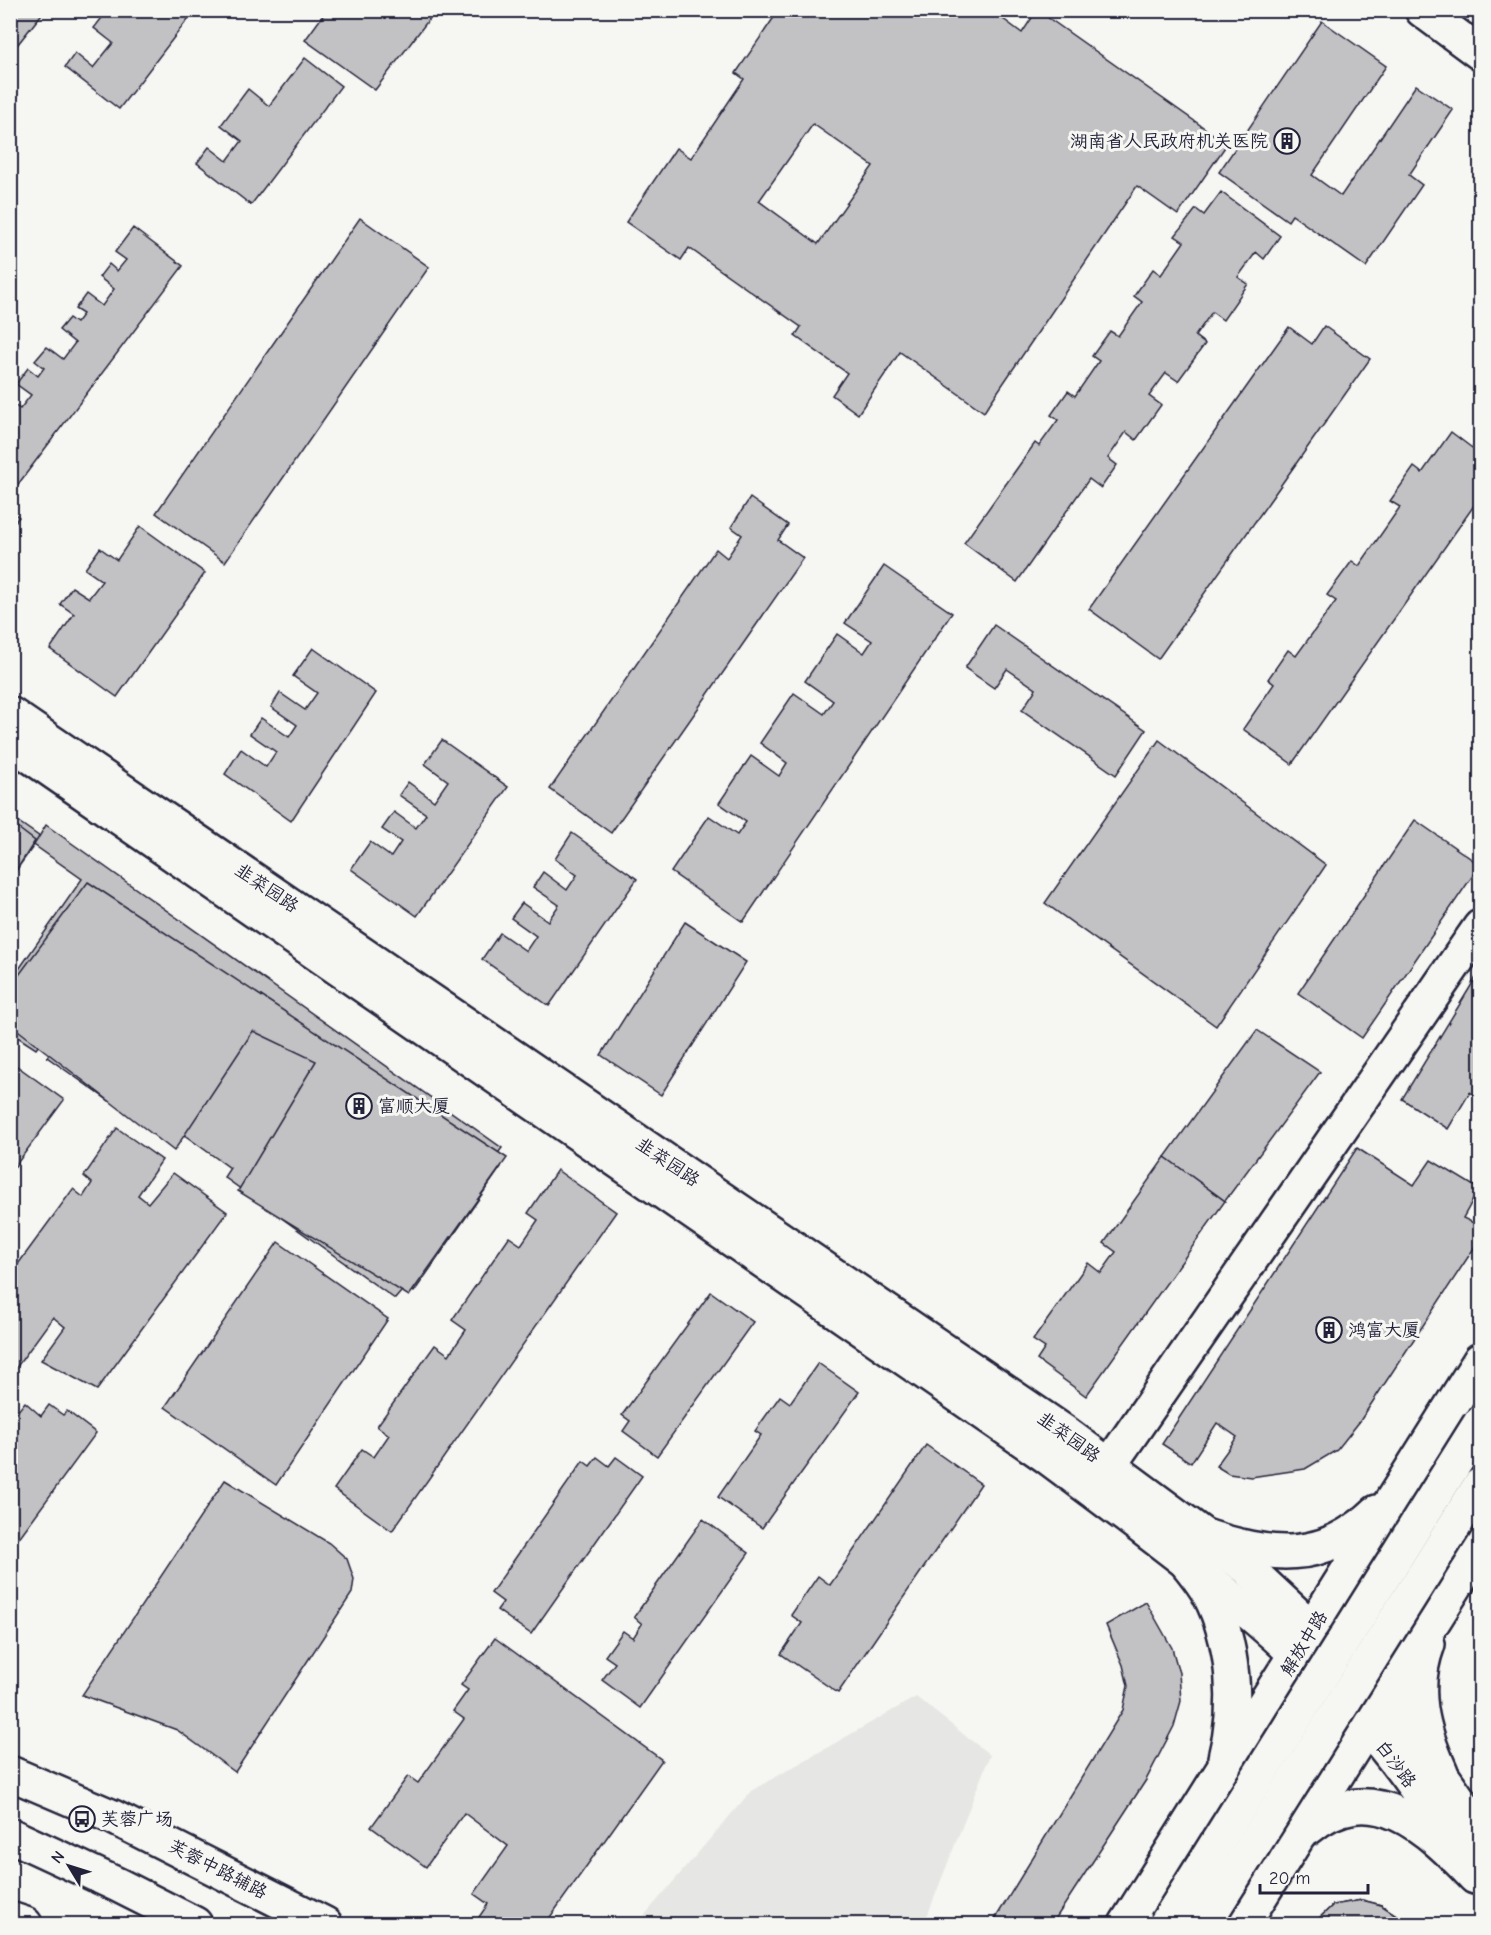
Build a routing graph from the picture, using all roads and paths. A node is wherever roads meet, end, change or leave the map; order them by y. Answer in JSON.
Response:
{"nodes":[{"id":1,"x":1422,"y":10,"type":"edge"},
{"id":2,"x":1480,"y":53,"type":"edge"},
{"id":3,"x":10,"y":714,"type":"edge"},
{"id":4,"x":10,"y":742,"type":"edge"},
{"id":5,"x":1480,"y":927,"type":"edge"},
{"id":6,"x":1480,"y":1360,"type":"edge"},
{"id":7,"x":1480,"y":1423,"type":"edge"},
{"id":8,"x":1109,"y":1466,"type":"junction"},
{"id":9,"x":1480,"y":1485,"type":"edge"},
{"id":10,"x":1398,"y":1492,"type":"junction"},
{"id":11,"x":1193,"y":1547,"type":"junction"},
{"id":12,"x":1480,"y":1547,"type":"edge"},
{"id":13,"x":1442,"y":1608,"type":"junction"},
{"id":14,"x":1313,"y":1628,"type":"junction"},
{"id":15,"x":1296,"y":1655,"type":"junction"},
{"id":16,"x":1385,"y":1700,"type":"junction"},
{"id":17,"x":1367,"y":1728,"type":"junction"},
{"id":18,"x":1441,"y":1772,"type":"junction"},
{"id":19,"x":10,"y":1773,"type":"edge"},
{"id":20,"x":1220,"y":1776,"type":"junction"},
{"id":21,"x":1480,"y":1830,"type":"edge"},
{"id":22,"x":1300,"y":1834,"type":"junction"},
{"id":23,"x":10,"y":1835,"type":"edge"},
{"id":24,"x":1478,"y":1881,"type":"edge"},
{"id":25,"x":10,"y":1919,"type":"edge"},
{"id":26,"x":25,"y":1924,"type":"edge"},
{"id":27,"x":195,"y":1924,"type":"edge"},
{"id":28,"x":325,"y":1924,"type":"edge"},
{"id":29,"x":1126,"y":1924,"type":"edge"},
{"id":30,"x":1166,"y":1924,"type":"edge"},
{"id":31,"x":1204,"y":1924,"type":"edge"},
{"id":32,"x":1243,"y":1924,"type":"edge"}],
"edges":[{"from":1,"to":2,"type":"street"},
{"from":3,"to":8,"type":"street","name":"韭菜园路"},
{"from":4,"to":11,"type":"street","name":"韭菜园路"},
{"from":5,"to":8,"type":"street"},
{"from":6,"to":10,"type":"street","name":"解放中路"},
{"from":7,"to":30,"type":"street","name":"解放中路","bridge":true},
{"from":8,"to":11,"type":"street","name":"韭菜园路"},
{"from":9,"to":31,"type":"street","bridge":true},
{"from":10,"to":11,"type":"street"},
{"from":10,"to":14,"type":"street","name":"解放中路"},
{"from":11,"to":14,"type":"street","name":"韭菜园路"},
{"from":11,"to":15,"type":"street","name":"韭菜园路"},
{"from":11,"to":20,"type":"street"},
{"from":12,"to":13,"type":"street"},
{"from":13,"to":16,"type":"street"},
{"from":13,"to":18,"type":"street"},
{"from":14,"to":15,"type":"street","name":"解放中路"},
{"from":14,"to":16,"type":"street","name":"白沙路"},
{"from":15,"to":17,"type":"street","name":"白沙路"},
{"from":15,"to":20,"type":"street","name":"解放中路"},
{"from":16,"to":17,"type":"street"},
{"from":16,"to":18,"type":"street","name":"白沙路"},
{"from":17,"to":22,"type":"street"},
{"from":17,"to":24,"type":"street","name":"白沙路"},
{"from":18,"to":21,"type":"street","name":"白沙路"},
{"from":19,"to":28,"type":"street","name":"芙蓉中路辅路"},
{"from":20,"to":29,"type":"street","name":"解放中路"},
{"from":22,"to":24,"type":"street"},
{"from":22,"to":32,"type":"street"},
{"from":23,"to":27,"type":"street"},
{"from":25,"to":26,"type":"street"}]}
